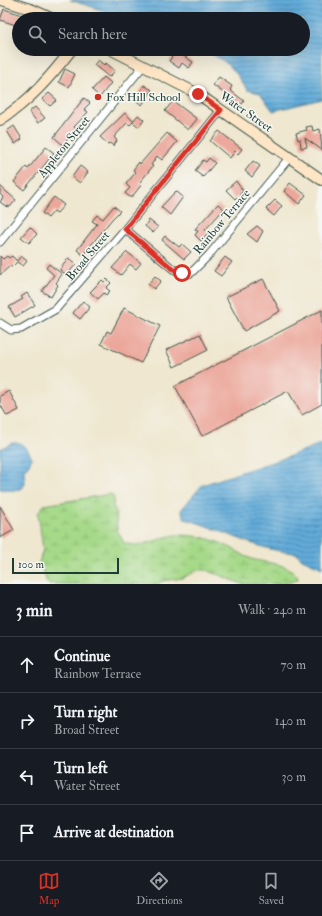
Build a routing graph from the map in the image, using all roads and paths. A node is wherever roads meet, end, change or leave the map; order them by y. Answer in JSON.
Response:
{"nodes":[{"id":1,"x":2,"y":0,"type":"edge"},
{"id":2,"x":37,"y":12,"type":"edge"},
{"id":3,"x":66,"y":56,"type":"edge"},
{"id":4,"x":124,"y":56,"type":"edge"},
{"id":5,"x":143,"y":66,"type":"junction"},
{"id":6,"x":221,"y":110,"type":"junction"},
{"id":7,"x":0,"y":120,"type":"edge"},
{"id":8,"x":290,"y":158,"type":"junction"},
{"id":9,"x":322,"y":179,"type":"edge"},
{"id":10,"x":125,"y":229,"type":"junction"},
{"id":11,"x":0,"y":242,"type":"edge"},
{"id":12,"x":0,"y":323,"type":"edge"}],
"edges":[{"from":1,"to":2,"type":"main road"},
{"from":3,"to":7,"type":"main road"},
{"from":4,"to":5,"type":"main road","name":"Water Street"},
{"from":5,"to":6,"type":"main road","name":"Water Street"},
{"from":5,"to":11,"type":"street","name":"Appleton Street"},
{"from":6,"to":8,"type":"main road","name":"Water Street"},
{"from":6,"to":10,"type":"street","name":"Broad Street"},
{"from":8,"to":9,"type":"main road","name":"Water Street"},
{"from":8,"to":10,"type":"street","name":"Rainbow Terrace"},
{"from":10,"to":12,"type":"street","name":"Broad Street"}]}
